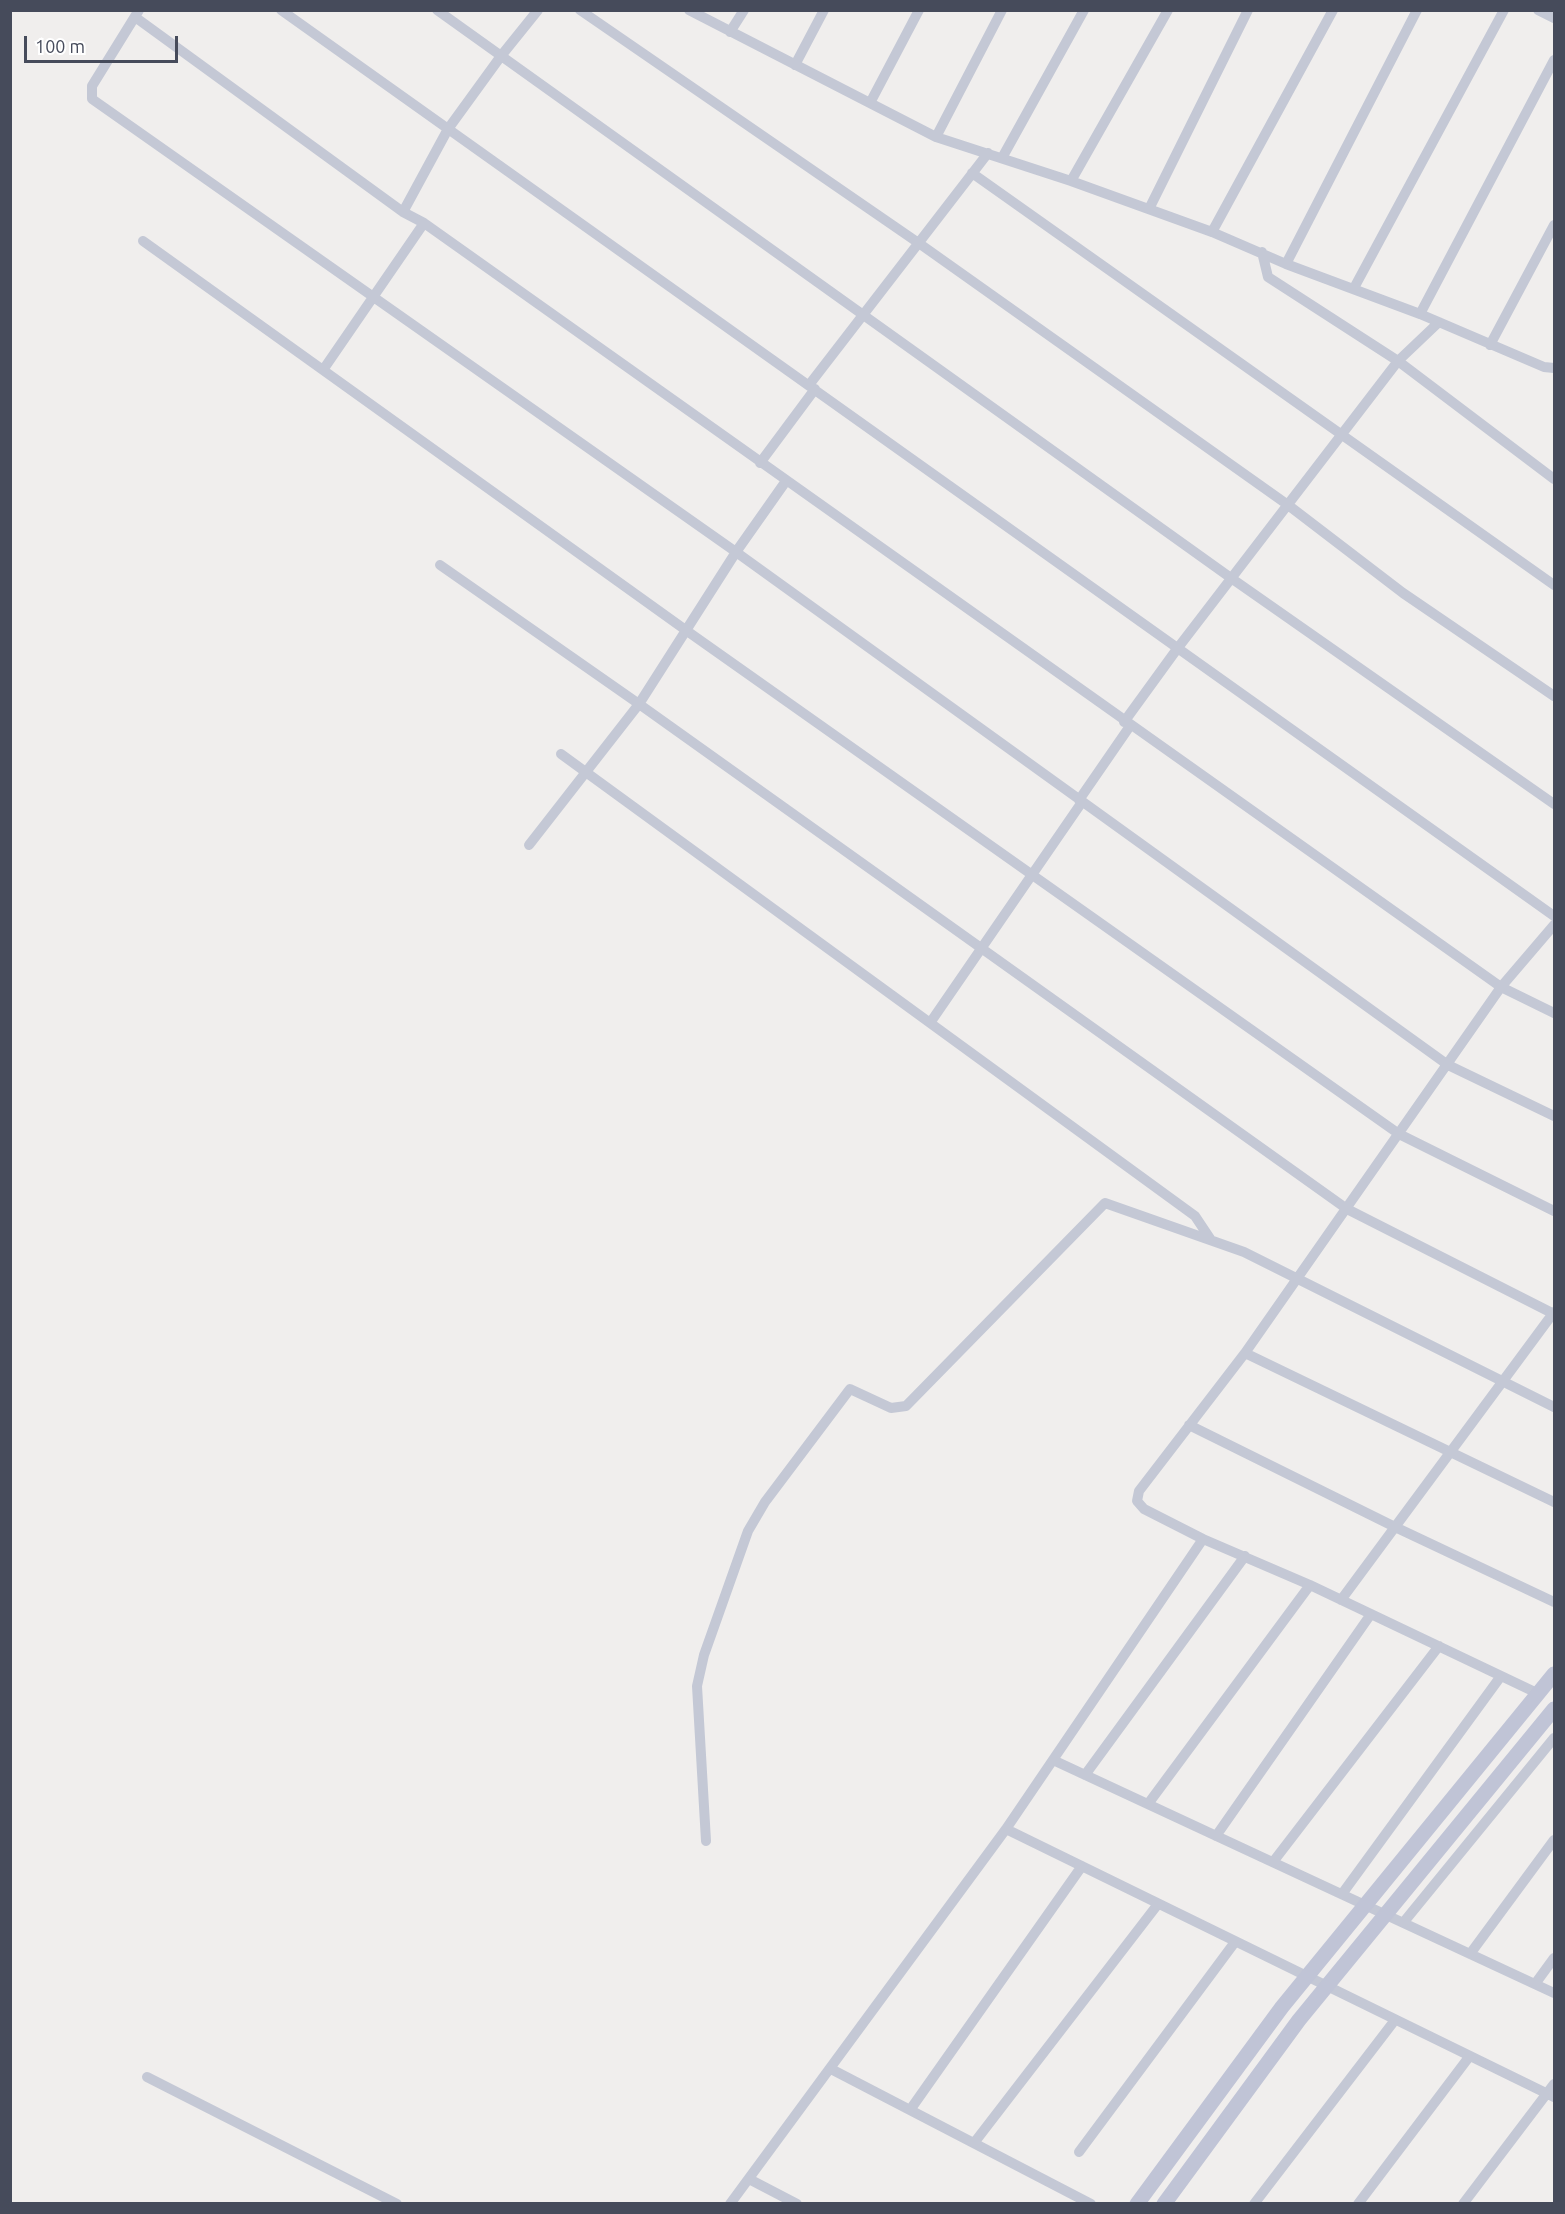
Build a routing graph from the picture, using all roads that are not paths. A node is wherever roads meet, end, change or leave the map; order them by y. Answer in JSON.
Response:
{"nodes":[{"id":1,"x":281,"y":10,"type":"edge"},
{"id":2,"x":437,"y":10,"type":"edge"},
{"id":3,"x":538,"y":10,"type":"edge"},
{"id":4,"x":580,"y":10,"type":"edge"},
{"id":5,"x":689,"y":10,"type":"edge"},
{"id":6,"x":744,"y":10,"type":"edge"},
{"id":7,"x":824,"y":10,"type":"edge"},
{"id":8,"x":919,"y":10,"type":"edge"},
{"id":9,"x":1002,"y":10,"type":"edge"},
{"id":10,"x":1084,"y":10,"type":"edge"},
{"id":11,"x":1168,"y":10,"type":"edge"},
{"id":12,"x":1248,"y":10,"type":"edge"},
{"id":13,"x":1333,"y":10,"type":"edge"},
{"id":14,"x":1417,"y":10,"type":"edge"},
{"id":15,"x":1504,"y":10,"type":"edge"},
{"id":16,"x":1538,"y":10,"type":"edge"},
{"id":17,"x":137,"y":14,"type":"edge"},
{"id":18,"x":1554,"y":18,"type":"edge"},
{"id":19,"x":730,"y":32,"type":"junction"},
{"id":20,"x":501,"y":56,"type":"junction"},
{"id":21,"x":1554,"y":60,"type":"edge"},
{"id":22,"x":795,"y":65,"type":"junction"},
{"id":23,"x":870,"y":103,"type":"junction"},
{"id":24,"x":448,"y":129,"type":"junction"},
{"id":25,"x":936,"y":137,"type":"junction"},
{"id":26,"x":988,"y":153,"type":"junction"},
{"id":27,"x":1002,"y":158,"type":"junction"},
{"id":28,"x":972,"y":173,"type":"junction"},
{"id":29,"x":1071,"y":182,"type":"junction"},
{"id":30,"x":1149,"y":210,"type":"junction"},
{"id":31,"x":403,"y":212,"type":"junction"},
{"id":32,"x":424,"y":223,"type":"junction"},
{"id":33,"x":1554,"y":225,"type":"edge"},
{"id":34,"x":1212,"y":232,"type":"junction"},
{"id":35,"x":143,"y":241,"type":"dead end"},
{"id":36,"x":920,"y":244,"type":"junction"},
{"id":37,"x":1262,"y":252,"type":"junction"},
{"id":38,"x":1286,"y":264,"type":"junction"},
{"id":39,"x":1354,"y":288,"type":"junction"},
{"id":40,"x":373,"y":297,"type":"junction"},
{"id":41,"x":1420,"y":314,"type":"junction"},
{"id":42,"x":864,"y":316,"type":"junction"},
{"id":43,"x":1439,"y":322,"type":"junction"},
{"id":44,"x":1490,"y":345,"type":"junction"},
{"id":45,"x":1398,"y":361,"type":"junction"},
{"id":46,"x":1549,"y":368,"type":"edge"},
{"id":47,"x":323,"y":370,"type":"junction"},
{"id":48,"x":1554,"y":374,"type":"edge"},
{"id":49,"x":812,"y":387,"type":"junction"},
{"id":50,"x":1342,"y":433,"type":"junction"},
{"id":51,"x":760,"y":463,"type":"junction"},
{"id":52,"x":1554,"y":479,"type":"edge"},
{"id":53,"x":786,"y":481,"type":"junction"},
{"id":54,"x":1288,"y":505,"type":"junction"},
{"id":55,"x":736,"y":552,"type":"junction"},
{"id":56,"x":440,"y":565,"type":"dead end"},
{"id":57,"x":1231,"y":578,"type":"junction"},
{"id":58,"x":1554,"y":585,"type":"edge"},
{"id":59,"x":687,"y":631,"type":"junction"},
{"id":60,"x":1177,"y":649,"type":"junction"},
{"id":61,"x":1554,"y":696,"type":"edge"},
{"id":62,"x":639,"y":705,"type":"junction"},
{"id":63,"x":1127,"y":724,"type":"junction"},
{"id":64,"x":561,"y":754,"type":"dead end"},
{"id":65,"x":588,"y":773,"type":"junction"},
{"id":66,"x":1081,"y":801,"type":"junction"},
{"id":67,"x":1554,"y":804,"type":"edge"},
{"id":68,"x":529,"y":845,"type":"dead end"},
{"id":69,"x":1033,"y":876,"type":"junction"},
{"id":70,"x":1554,"y":916,"type":"edge"},
{"id":71,"x":1554,"y":925,"type":"edge"},
{"id":72,"x":979,"y":949,"type":"junction"},
{"id":73,"x":1501,"y":987,"type":"junction"},
{"id":74,"x":1554,"y":1013,"type":"edge"},
{"id":75,"x":930,"y":1023,"type":"junction"},
{"id":76,"x":1448,"y":1065,"type":"junction"},
{"id":77,"x":1554,"y":1116,"type":"edge"},
{"id":78,"x":1399,"y":1134,"type":"junction"},
{"id":79,"x":1347,"y":1209,"type":"junction"},
{"id":80,"x":1554,"y":1211,"type":"edge"},
{"id":81,"x":1211,"y":1240,"type":"junction"},
{"id":82,"x":1296,"y":1279,"type":"junction"},
{"id":83,"x":1554,"y":1313,"type":"edge"},
{"id":84,"x":1245,"y":1353,"type":"junction"},
{"id":85,"x":1502,"y":1383,"type":"junction"},
{"id":86,"x":1554,"y":1407,"type":"edge"},
{"id":87,"x":1189,"y":1425,"type":"junction"},
{"id":88,"x":1450,"y":1453,"type":"junction"},
{"id":89,"x":1554,"y":1502,"type":"edge"},
{"id":90,"x":1395,"y":1527,"type":"junction"},
{"id":91,"x":1203,"y":1539,"type":"junction"},
{"id":92,"x":1245,"y":1556,"type":"junction"},
{"id":93,"x":1310,"y":1585,"type":"junction"},
{"id":94,"x":1341,"y":1600,"type":"junction"},
{"id":95,"x":1554,"y":1602,"type":"edge"},
{"id":96,"x":1371,"y":1614,"type":"junction"},
{"id":97,"x":1439,"y":1646,"type":"junction"},
{"id":98,"x":1554,"y":1674,"type":"edge"},
{"id":99,"x":1501,"y":1676,"type":"junction"},
{"id":100,"x":1539,"y":1694,"type":"junction"},
{"id":101,"x":1554,"y":1709,"type":"edge"},
{"id":102,"x":1554,"y":1738,"type":"edge"},
{"id":103,"x":1053,"y":1760,"type":"junction"},
{"id":104,"x":1085,"y":1775,"type":"junction"},
{"id":105,"x":1148,"y":1804,"type":"junction"},
{"id":106,"x":1006,"y":1829,"type":"junction"},
{"id":107,"x":1216,"y":1836,"type":"junction"},
{"id":108,"x":1554,"y":1840,"type":"edge"},
{"id":109,"x":706,"y":1841,"type":"dead end"},
{"id":110,"x":1273,"y":1862,"type":"junction"},
{"id":111,"x":1082,"y":1866,"type":"junction"},
{"id":112,"x":1342,"y":1894,"type":"junction"},
{"id":113,"x":1158,"y":1904,"type":"junction"},
{"id":114,"x":1365,"y":1905,"type":"junction"},
{"id":115,"x":1385,"y":1914,"type":"junction"},
{"id":116,"x":1403,"y":1923,"type":"junction"},
{"id":117,"x":1235,"y":1942,"type":"junction"},
{"id":118,"x":1470,"y":1954,"type":"junction"},
{"id":119,"x":1554,"y":1958,"type":"edge"},
{"id":120,"x":1307,"y":1977,"type":"junction"},
{"id":121,"x":1535,"y":1984,"type":"junction"},
{"id":122,"x":1326,"y":1987,"type":"junction"},
{"id":123,"x":1554,"y":1993,"type":"edge"},
{"id":124,"x":1395,"y":2020,"type":"junction"},
{"id":125,"x":1469,"y":2057,"type":"junction"},
{"id":126,"x":831,"y":2069,"type":"junction"},
{"id":127,"x":147,"y":2077,"type":"dead end"},
{"id":128,"x":1554,"y":2084,"type":"edge"},
{"id":129,"x":1551,"y":2096,"type":"edge"},
{"id":130,"x":910,"y":2110,"type":"junction"},
{"id":131,"x":974,"y":2143,"type":"junction"},
{"id":132,"x":1079,"y":2152,"type":"dead end"},
{"id":133,"x":749,"y":2179,"type":"junction"},
{"id":134,"x":398,"y":2204,"type":"edge"},
{"id":135,"x":730,"y":2204,"type":"edge"},
{"id":136,"x":796,"y":2204,"type":"edge"},
{"id":137,"x":1091,"y":2204,"type":"edge"},
{"id":138,"x":1137,"y":2204,"type":"edge"},
{"id":139,"x":1164,"y":2204,"type":"edge"},
{"id":140,"x":1254,"y":2204,"type":"edge"},
{"id":141,"x":1358,"y":2204,"type":"edge"},
{"id":142,"x":1463,"y":2204,"type":"edge"}],
"edges":[{"from":1,"to":24,"type":"street"},
{"from":2,"to":20,"type":"street"},
{"from":3,"to":20,"type":"street"},
{"from":4,"to":36,"type":"street"},
{"from":5,"to":19,"type":"street"},
{"from":6,"to":19,"type":"street"},
{"from":7,"to":22,"type":"street"},
{"from":8,"to":23,"type":"street"},
{"from":9,"to":25,"type":"street"},
{"from":10,"to":27,"type":"street"},
{"from":11,"to":29,"type":"street"},
{"from":12,"to":30,"type":"street"},
{"from":13,"to":34,"type":"street"},
{"from":14,"to":38,"type":"street"},
{"from":15,"to":39,"type":"street"},
{"from":16,"to":18,"type":"street"},
{"from":17,"to":31,"type":"street"},
{"from":17,"to":40,"type":"street"},
{"from":19,"to":22,"type":"street"},
{"from":20,"to":24,"type":"street"},
{"from":20,"to":42,"type":"street"},
{"from":21,"to":41,"type":"street"},
{"from":22,"to":23,"type":"street"},
{"from":23,"to":25,"type":"street"},
{"from":24,"to":31,"type":"street"},
{"from":24,"to":49,"type":"street"},
{"from":25,"to":26,"type":"street"},
{"from":26,"to":27,"type":"street"},
{"from":26,"to":28,"type":"street"},
{"from":27,"to":29,"type":"street"},
{"from":28,"to":36,"type":"street"},
{"from":28,"to":50,"type":"street"},
{"from":29,"to":30,"type":"street"},
{"from":30,"to":34,"type":"street"},
{"from":31,"to":32,"type":"street"},
{"from":32,"to":40,"type":"street"},
{"from":32,"to":51,"type":"street"},
{"from":33,"to":44,"type":"street"},
{"from":34,"to":37,"type":"street"},
{"from":35,"to":47,"type":"street"},
{"from":36,"to":42,"type":"street"},
{"from":36,"to":54,"type":"street"},
{"from":37,"to":38,"type":"street"},
{"from":37,"to":45,"type":"street"},
{"from":38,"to":39,"type":"street"},
{"from":39,"to":41,"type":"street"},
{"from":40,"to":47,"type":"street"},
{"from":40,"to":55,"type":"street"},
{"from":41,"to":43,"type":"street"},
{"from":42,"to":49,"type":"street"},
{"from":42,"to":57,"type":"street"},
{"from":43,"to":44,"type":"street"},
{"from":43,"to":45,"type":"street"},
{"from":44,"to":46,"type":"street"},
{"from":45,"to":50,"type":"street"},
{"from":45,"to":52,"type":"street"},
{"from":46,"to":48,"type":"street"},
{"from":47,"to":59,"type":"street"},
{"from":49,"to":51,"type":"street"},
{"from":49,"to":60,"type":"street"},
{"from":50,"to":54,"type":"street"},
{"from":50,"to":58,"type":"street"},
{"from":51,"to":53,"type":"street"},
{"from":53,"to":55,"type":"street"},
{"from":53,"to":63,"type":"street"},
{"from":54,"to":57,"type":"street"},
{"from":54,"to":61,"type":"street"},
{"from":55,"to":59,"type":"street"},
{"from":55,"to":66,"type":"street"},
{"from":56,"to":62,"type":"street"},
{"from":57,"to":60,"type":"street"},
{"from":57,"to":67,"type":"street"},
{"from":59,"to":62,"type":"street"},
{"from":59,"to":69,"type":"street"},
{"from":60,"to":63,"type":"street"},
{"from":60,"to":70,"type":"street"},
{"from":62,"to":65,"type":"street"},
{"from":62,"to":72,"type":"street"},
{"from":63,"to":66,"type":"street"},
{"from":63,"to":73,"type":"street"},
{"from":64,"to":65,"type":"street"},
{"from":65,"to":68,"type":"street"},
{"from":65,"to":75,"type":"street"},
{"from":66,"to":69,"type":"street"},
{"from":66,"to":76,"type":"street"},
{"from":69,"to":72,"type":"street"},
{"from":69,"to":78,"type":"street"},
{"from":71,"to":73,"type":"street"},
{"from":72,"to":75,"type":"street"},
{"from":72,"to":79,"type":"street"},
{"from":73,"to":74,"type":"street"},
{"from":73,"to":76,"type":"street"},
{"from":75,"to":81,"type":"street"},
{"from":76,"to":77,"type":"street"},
{"from":76,"to":78,"type":"street"},
{"from":78,"to":79,"type":"street"},
{"from":78,"to":80,"type":"street"},
{"from":79,"to":82,"type":"street"},
{"from":79,"to":83,"type":"street"},
{"from":81,"to":82,"type":"street"},
{"from":81,"to":109,"type":"street"},
{"from":82,"to":84,"type":"street"},
{"from":82,"to":85,"type":"street"},
{"from":83,"to":85,"type":"street"},
{"from":84,"to":87,"type":"street"},
{"from":84,"to":88,"type":"street"},
{"from":85,"to":86,"type":"street"},
{"from":85,"to":88,"type":"street"},
{"from":87,"to":90,"type":"street"},
{"from":87,"to":91,"type":"street"},
{"from":88,"to":89,"type":"street"},
{"from":88,"to":90,"type":"street"},
{"from":90,"to":94,"type":"street"},
{"from":90,"to":95,"type":"street"},
{"from":91,"to":92,"type":"street"},
{"from":91,"to":103,"type":"street"},
{"from":92,"to":93,"type":"street"},
{"from":92,"to":104,"type":"street"},
{"from":93,"to":94,"type":"street"},
{"from":93,"to":105,"type":"street"},
{"from":94,"to":96,"type":"street"},
{"from":96,"to":97,"type":"street"},
{"from":96,"to":107,"type":"street"},
{"from":97,"to":99,"type":"street"},
{"from":97,"to":110,"type":"street"},
{"from":98,"to":100,"type":"main road"},
{"from":99,"to":100,"type":"street"},
{"from":99,"to":112,"type":"street"},
{"from":100,"to":114,"type":"main road"},
{"from":101,"to":115,"type":"main road"},
{"from":102,"to":116,"type":"street"},
{"from":103,"to":104,"type":"street"},
{"from":103,"to":106,"type":"street"},
{"from":104,"to":105,"type":"street"},
{"from":105,"to":107,"type":"street"},
{"from":106,"to":111,"type":"street"},
{"from":106,"to":126,"type":"street"},
{"from":107,"to":110,"type":"street"},
{"from":108,"to":118,"type":"street"},
{"from":110,"to":112,"type":"street"},
{"from":111,"to":113,"type":"street"},
{"from":111,"to":130,"type":"street"},
{"from":112,"to":114,"type":"street"},
{"from":113,"to":117,"type":"street"},
{"from":113,"to":131,"type":"street"},
{"from":114,"to":115,"type":"street"},
{"from":114,"to":120,"type":"main road"},
{"from":115,"to":116,"type":"street"},
{"from":115,"to":122,"type":"main road"},
{"from":116,"to":118,"type":"street"},
{"from":117,"to":120,"type":"street"},
{"from":117,"to":132,"type":"street"},
{"from":118,"to":121,"type":"street"},
{"from":119,"to":121,"type":"street"},
{"from":120,"to":122,"type":"street"},
{"from":120,"to":138,"type":"main road"},
{"from":121,"to":123,"type":"street"},
{"from":122,"to":124,"type":"street"},
{"from":122,"to":139,"type":"main road"},
{"from":124,"to":125,"type":"street"},
{"from":124,"to":140,"type":"street"},
{"from":125,"to":129,"type":"street"},
{"from":125,"to":141,"type":"street"},
{"from":126,"to":130,"type":"street"},
{"from":126,"to":133,"type":"street"},
{"from":127,"to":134,"type":"street"},
{"from":128,"to":129,"type":"street"},
{"from":129,"to":142,"type":"street"},
{"from":130,"to":131,"type":"street"},
{"from":131,"to":137,"type":"street"},
{"from":133,"to":135,"type":"street"},
{"from":133,"to":136,"type":"street"}]}
